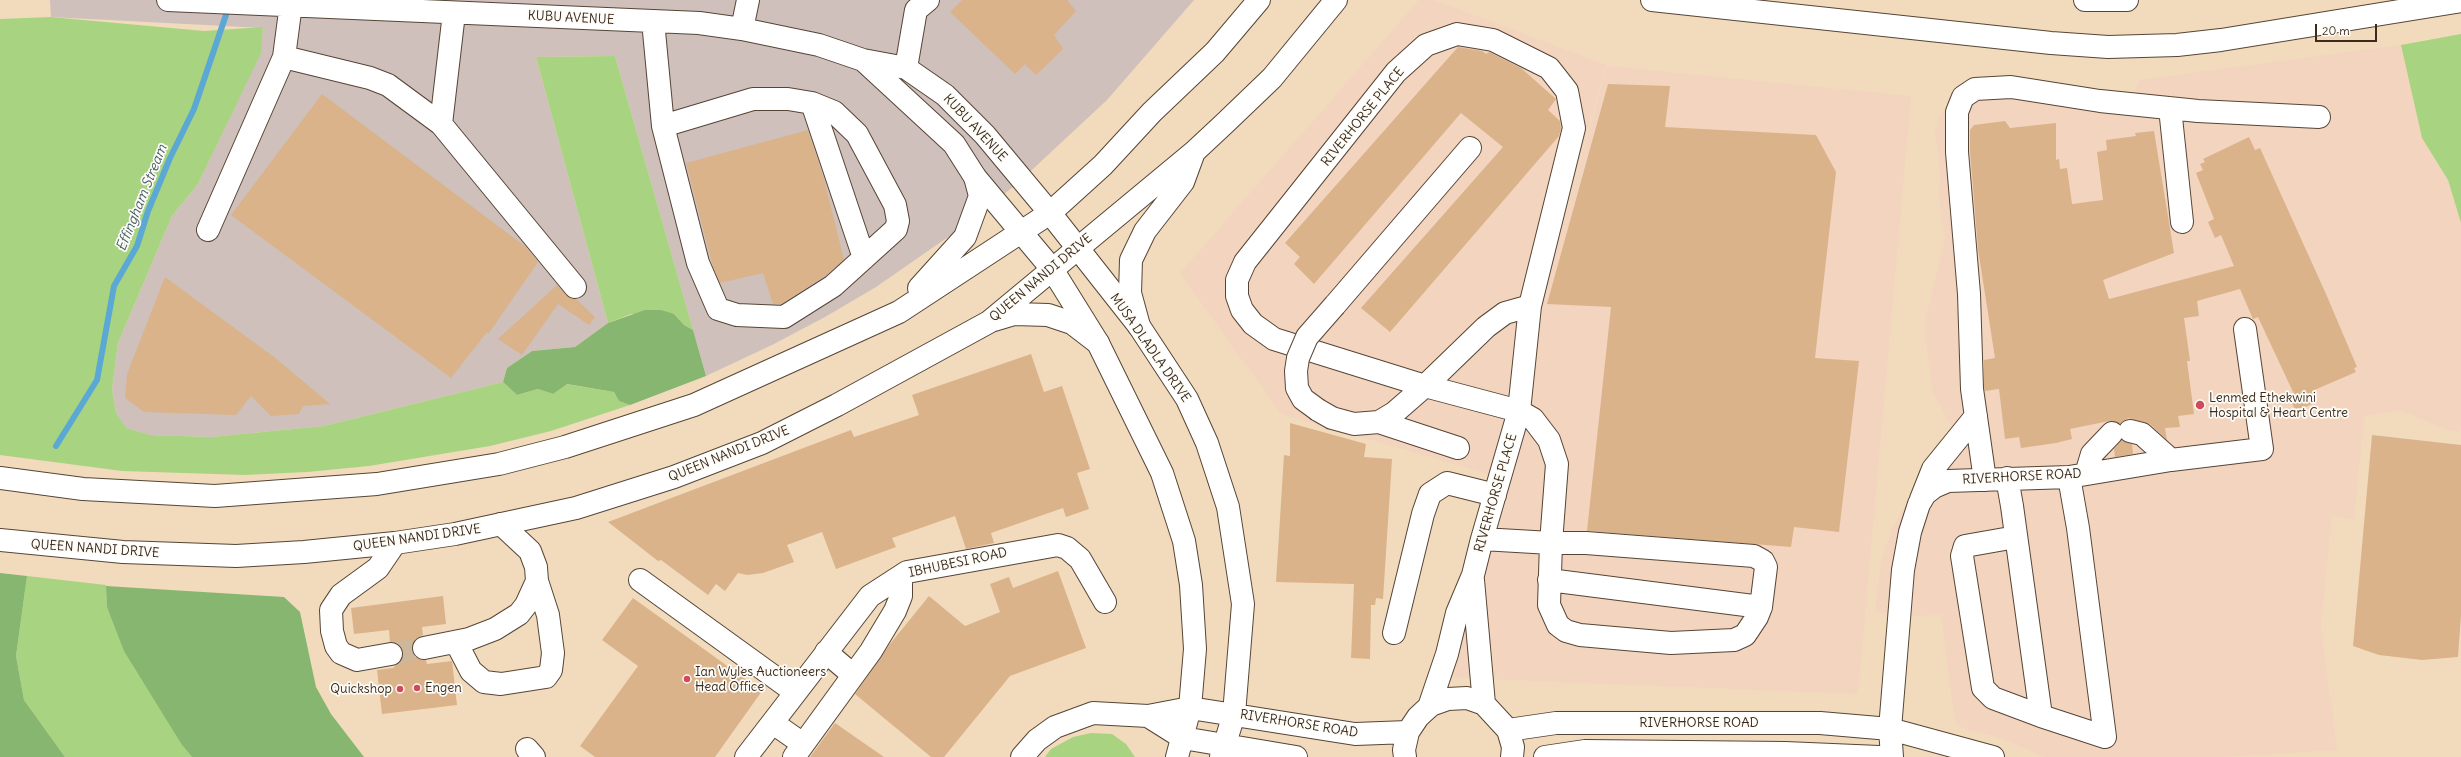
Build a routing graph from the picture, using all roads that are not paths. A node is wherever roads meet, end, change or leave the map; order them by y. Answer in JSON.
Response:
{"nodes":[{"id":1,"x":748,"y":0,"type":"edge"},
{"id":2,"x":1259,"y":0,"type":"edge"},
{"id":3,"x":1336,"y":0,"type":"edge"},
{"id":4,"x":1652,"y":0,"type":"edge"},
{"id":5,"x":2085,"y":0,"type":"edge"},
{"id":6,"x":2127,"y":0,"type":"edge"},
{"id":7,"x":183,"y":1,"type":"edge"},
{"id":8,"x":2461,"y":1,"type":"edge"},
{"id":9,"x":920,"y":3,"type":"edge"},
{"id":10,"x":283,"y":4,"type":"junction"},
{"id":11,"x":387,"y":5,"type":"edge"},
{"id":12,"x":533,"y":8,"type":"edge"},
{"id":13,"x":454,"y":13,"type":"junction"},
{"id":14,"x":653,"y":21,"type":"junction"},
{"id":15,"x":742,"y":29,"type":"junction"},
{"id":16,"x":284,"y":57,"type":"junction"},
{"id":17,"x":863,"y":60,"type":"junction"},
{"id":18,"x":906,"y":68,"type":"junction"},
{"id":19,"x":812,"y":103,"type":"junction"},
{"id":20,"x":2170,"y":108,"type":"junction"},
{"id":21,"x":2319,"y":118,"type":"dead end"},
{"id":22,"x":441,"y":124,"type":"junction"},
{"id":23,"x":663,"y":126,"type":"junction"},
{"id":24,"x":1470,"y":148,"type":"dead end"},
{"id":25,"x":1194,"y":152,"type":"junction"},
{"id":26,"x":975,"y":177,"type":"junction"},
{"id":27,"x":1050,"y":213,"type":"junction"},
{"id":28,"x":2182,"y":222,"type":"dead end"},
{"id":29,"x":208,"y":230,"type":"dead end"},
{"id":30,"x":1020,"y":231,"type":"junction"},
{"id":31,"x":1077,"y":248,"type":"junction"},
{"id":32,"x":864,"y":258,"type":"junction"},
{"id":33,"x":1052,"y":269,"type":"junction"},
{"id":34,"x":575,"y":287,"type":"dead end"},
{"id":35,"x":1530,"y":306,"type":"junction"},
{"id":36,"x":898,"y":312,"type":"junction"},
{"id":37,"x":989,"y":322,"type":"junction"},
{"id":38,"x":1138,"y":326,"type":"junction"},
{"id":39,"x":2245,"y":329,"type":"dead end"},
{"id":40,"x":1098,"y":343,"type":"junction"},
{"id":41,"x":1425,"y":386,"type":"junction"},
{"id":42,"x":1519,"y":411,"type":"junction"},
{"id":43,"x":1976,"y":416,"type":"junction"},
{"id":44,"x":1379,"y":422,"type":"junction"},
{"id":45,"x":1458,"y":448,"type":"dead end"},
{"id":46,"x":2171,"y":460,"type":"junction"},
{"id":47,"x":2077,"y":475,"type":"junction"},
{"id":48,"x":0,"y":478,"type":"edge"},
{"id":49,"x":2007,"y":478,"type":"junction"},
{"id":50,"x":1985,"y":480,"type":"junction"},
{"id":51,"x":1495,"y":495,"type":"junction"},
{"id":52,"x":1919,"y":504,"type":"junction"},
{"id":53,"x":501,"y":524,"type":"junction"},
{"id":54,"x":2016,"y":537,"type":"junction"},
{"id":55,"x":1482,"y":539,"type":"junction"},
{"id":56,"x":0,"y":540,"type":"edge"},
{"id":57,"x":1551,"y":542,"type":"junction"},
{"id":58,"x":395,"y":543,"type":"junction"},
{"id":59,"x":1473,"y":575,"type":"junction"},
{"id":60,"x":901,"y":576,"type":"junction"},
{"id":61,"x":640,"y":580,"type":"dead end"},
{"id":62,"x":1548,"y":580,"type":"junction"},
{"id":63,"x":537,"y":581,"type":"junction"},
{"id":64,"x":1105,"y":602,"type":"dead end"},
{"id":65,"x":1762,"y":607,"type":"junction"},
{"id":66,"x":1394,"y":633,"type":"dead end"},
{"id":67,"x":456,"y":642,"type":"junction"},
{"id":68,"x":424,"y":648,"type":"tunnel mouth"},
{"id":69,"x":826,"y":652,"type":"junction"},
{"id":70,"x":392,"y":654,"type":"tunnel mouth"},
{"id":71,"x":853,"y":675,"type":"junction"},
{"id":72,"x":795,"y":692,"type":"junction"},
{"id":73,"x":1484,"y":704,"type":"junction"},
{"id":74,"x":1429,"y":707,"type":"junction"},
{"id":75,"x":1190,"y":708,"type":"junction"},
{"id":76,"x":1234,"y":714,"type":"junction"},
{"id":77,"x":1148,"y":716,"type":"junction"},
{"id":78,"x":2041,"y":716,"type":"junction"},
{"id":79,"x":773,"y":724,"type":"junction"},
{"id":80,"x":1508,"y":730,"type":"junction"},
{"id":81,"x":1890,"y":730,"type":"junction"},
{"id":82,"x":1408,"y":732,"type":"junction"},
{"id":83,"x":1180,"y":747,"type":"edge"},
{"id":84,"x":798,"y":750,"type":"edge"},
{"id":85,"x":1223,"y":751,"type":"edge"},
{"id":86,"x":746,"y":757,"type":"edge"},
{"id":87,"x":1022,"y":757,"type":"edge"},
{"id":88,"x":1296,"y":757,"type":"edge"},
{"id":89,"x":1405,"y":757,"type":"edge"},
{"id":90,"x":1512,"y":757,"type":"edge"},
{"id":91,"x":1544,"y":757,"type":"edge"},
{"id":92,"x":1879,"y":757,"type":"edge"},
{"id":93,"x":1892,"y":757,"type":"edge"},
{"id":94,"x":1994,"y":757,"type":"edge"}],
"edges":[{"from":1,"to":15,"type":"main road"},
{"from":2,"to":27,"type":"main road"},
{"from":3,"to":25,"type":"main road","name":"QUEEN NANDI DRIVE"},
{"from":4,"to":8,"type":"main road"},
{"from":5,"to":6,"type":"main road"},
{"from":7,"to":10,"type":"main road","name":"KUBU AVENUE"},
{"from":9,"to":18,"type":"main road"},
{"from":10,"to":11,"type":"main road","name":"KUBU AVENUE"},
{"from":10,"to":16,"type":"main road"},
{"from":11,"to":13,"type":"main road","name":"KUBU AVENUE"},
{"from":12,"to":13,"type":"main road","name":"KUBU AVENUE"},
{"from":12,"to":14,"type":"main road","name":"KUBU AVENUE"},
{"from":13,"to":22,"type":"main road"},
{"from":14,"to":15,"type":"main road","name":"KUBU AVENUE"},
{"from":14,"to":23,"type":"main road"},
{"from":15,"to":17,"type":"main road","name":"KUBU AVENUE"},
{"from":16,"to":22,"type":"main road"},
{"from":16,"to":29,"type":"main road"},
{"from":17,"to":18,"type":"main road","name":"KUBU AVENUE"},
{"from":17,"to":26,"type":"main road","name":"KUBU AVENUE"},
{"from":18,"to":27,"type":"main road","name":"KUBU AVENUE"},
{"from":19,"to":23,"type":"main road"},
{"from":19,"to":32,"type":"main road"},
{"from":19,"to":32,"type":"main road"},
{"from":20,"to":21,"type":"main road"},
{"from":20,"to":28,"type":"main road"},
{"from":20,"to":43,"type":"main road"},
{"from":22,"to":34,"type":"main road"},
{"from":23,"to":32,"type":"main road"},
{"from":24,"to":44,"type":"main road","bridge":true},
{"from":25,"to":31,"type":"main road","name":"QUEEN NANDI DRIVE"},
{"from":25,"to":38,"type":"main road"},
{"from":26,"to":30,"type":"main road","name":"KUBU AVENUE"},
{"from":26,"to":36,"type":"main road"},
{"from":27,"to":30,"type":"main road"},
{"from":27,"to":31,"type":"main road","name":"MUSA DLADLA DRIVE"},
{"from":30,"to":33,"type":"main road"},
{"from":30,"to":36,"type":"main road"},
{"from":31,"to":33,"type":"main road","name":"QUEEN NANDI DRIVE"},
{"from":31,"to":38,"type":"main road","name":"MUSA DLADLA DRIVE"},
{"from":33,"to":37,"type":"main road","name":"QUEEN NANDI DRIVE"},
{"from":33,"to":40,"type":"main road"},
{"from":35,"to":41,"type":"main road"},
{"from":35,"to":41,"type":"main road","name":"RIVERHORSE PLACE"},
{"from":35,"to":42,"type":"main road","name":"RIVERHORSE PLACE"},
{"from":36,"to":48,"type":"main road"},
{"from":37,"to":40,"type":"main road"},
{"from":37,"to":53,"type":"main road","name":"QUEEN NANDI DRIVE"},
{"from":38,"to":76,"type":"main road","name":"MUSA DLADLA DRIVE"},
{"from":39,"to":46,"type":"main road","name":"RIVERHORSE ROAD"},
{"from":40,"to":75,"type":"main road"},
{"from":41,"to":42,"type":"main road","name":"RIVERHORSE PLACE"},
{"from":41,"to":44,"type":"main road"},
{"from":42,"to":51,"type":"main road","name":"RIVERHORSE PLACE"},
{"from":42,"to":57,"type":"main road"},
{"from":43,"to":50,"type":"main road"},
{"from":43,"to":52,"type":"main road"},
{"from":44,"to":45,"type":"main road"},
{"from":46,"to":47,"type":"main road","name":"RIVERHORSE ROAD"},
{"from":46,"to":47,"type":"main road"},
{"from":47,"to":49,"type":"main road","name":"RIVERHORSE ROAD"},
{"from":47,"to":78,"type":"main road"},
{"from":49,"to":50,"type":"main road","name":"RIVERHORSE ROAD"},
{"from":49,"to":54,"type":"main road"},
{"from":50,"to":52,"type":"main road","name":"RIVERHORSE ROAD"},
{"from":51,"to":55,"type":"main road","name":"RIVERHORSE PLACE"},
{"from":51,"to":66,"type":"main road"},
{"from":52,"to":81,"type":"main road","name":"RIVERHORSE ROAD"},
{"from":53,"to":58,"type":"main road","name":"QUEEN NANDI DRIVE"},
{"from":53,"to":63,"type":"main road"},
{"from":54,"to":78,"type":"main road"},
{"from":54,"to":78,"type":"main road"},
{"from":55,"to":57,"type":"main road"},
{"from":55,"to":59,"type":"main road","name":"RIVERHORSE PLACE"},
{"from":56,"to":58,"type":"main road","name":"QUEEN NANDI DRIVE"},
{"from":57,"to":62,"type":"main road"},
{"from":57,"to":65,"type":"main road"},
{"from":58,"to":70,"type":"main road"},
{"from":59,"to":73,"type":"main road","name":"RIVERHORSE PLACE"},
{"from":59,"to":74,"type":"main road","name":"RIVERHORSE PLACE"},
{"from":60,"to":64,"type":"main road","name":"IBHUBESI ROAD"},
{"from":60,"to":69,"type":"main road","name":"IBHUBESI ROAD"},
{"from":60,"to":71,"type":"main road"},
{"from":61,"to":72,"type":"main road"},
{"from":62,"to":65,"type":"main road"},
{"from":62,"to":65,"type":"main road"},
{"from":63,"to":67,"type":"main road"},
{"from":63,"to":67,"type":"main road"},
{"from":67,"to":68,"type":"main road"},
{"from":69,"to":71,"type":"main road"},
{"from":69,"to":72,"type":"main road","name":"IBHUBESI ROAD"},
{"from":71,"to":84,"type":"main road"},
{"from":72,"to":79,"type":"main road","name":"IBHUBESI ROAD"},
{"from":73,"to":74,"type":"main road"},
{"from":73,"to":80,"type":"main road"},
{"from":74,"to":82,"type":"main road"},
{"from":75,"to":76,"type":"main road","name":"RIVERHORSE ROAD"},
{"from":75,"to":77,"type":"main road"},
{"from":75,"to":83,"type":"main road"},
{"from":76,"to":82,"type":"main road","name":"RIVERHORSE ROAD"},
{"from":76,"to":85,"type":"main road","name":"MUSA DLADLA DRIVE"},
{"from":77,"to":83,"type":"main road"},
{"from":77,"to":87,"type":"main road"},
{"from":79,"to":84,"type":"main road"},
{"from":79,"to":86,"type":"main road","name":"IBHUBESI ROAD"},
{"from":80,"to":81,"type":"main road","name":"RIVERHORSE ROAD"},
{"from":80,"to":90,"type":"main road"},
{"from":81,"to":93,"type":"main road","name":"RIVERHORSE ROAD"},
{"from":81,"to":94,"type":"main road","name":"RIVERHORSE ROAD"},
{"from":82,"to":89,"type":"main road"},
{"from":83,"to":85,"type":"main road"},
{"from":85,"to":88,"type":"main road"},
{"from":91,"to":92,"type":"main road"}]}
